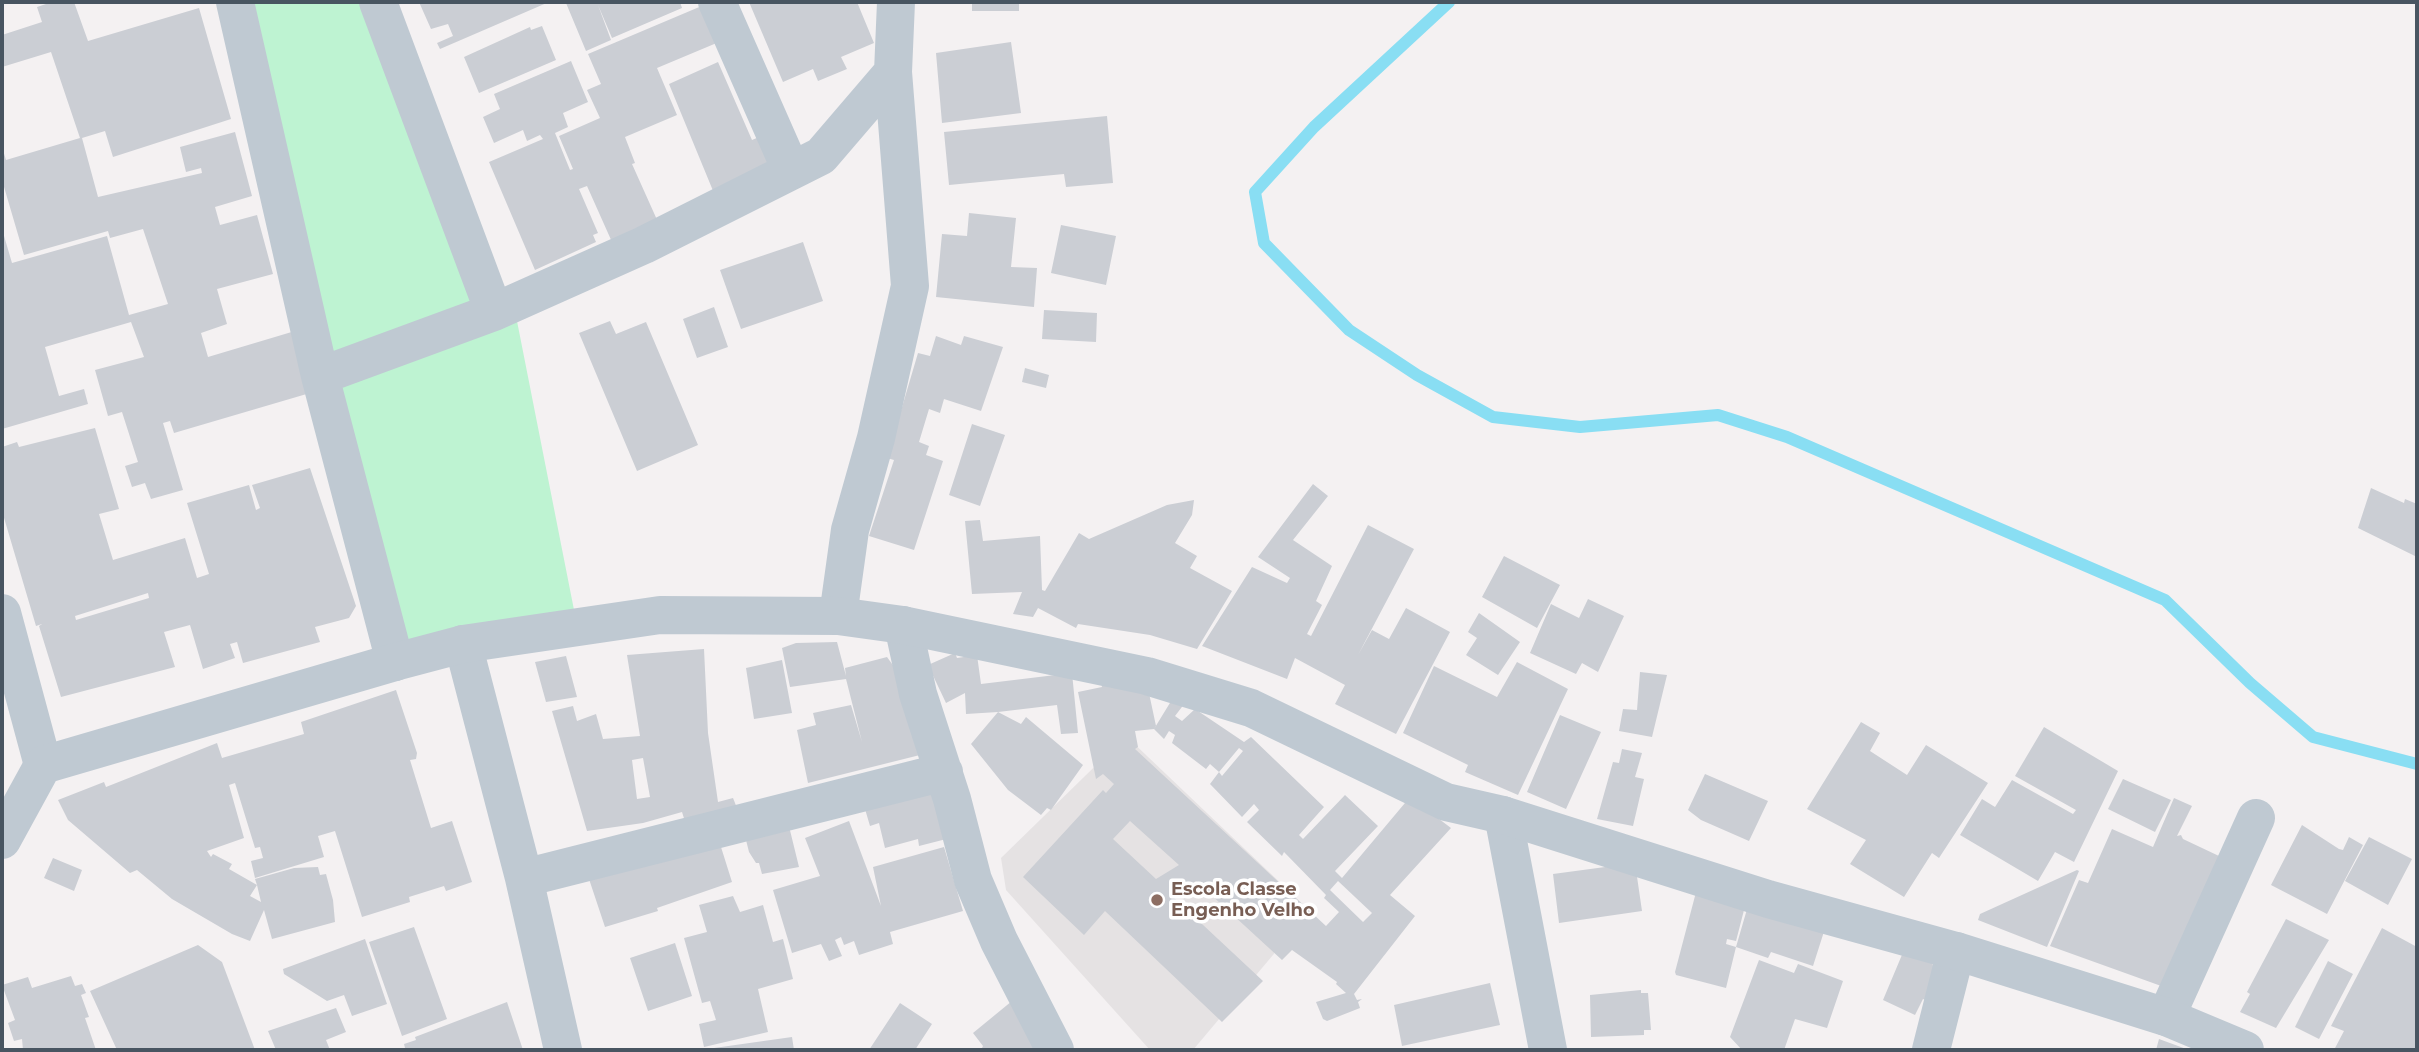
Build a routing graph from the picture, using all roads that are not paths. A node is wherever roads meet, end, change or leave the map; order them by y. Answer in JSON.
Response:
{"nodes":[{"id":1,"x":235,"y":2,"type":"edge"},
{"id":2,"x":379,"y":2,"type":"edge"},
{"id":3,"x":717,"y":2,"type":"edge"},
{"id":4,"x":896,"y":2,"type":"edge"},
{"id":5,"x":894,"y":72,"type":"junction"},
{"id":6,"x":792,"y":170,"type":"junction"},
{"id":7,"x":494,"y":312,"type":"junction"},
{"id":8,"x":320,"y":376,"type":"junction"},
{"id":9,"x":2,"y":613,"type":"edge"},
{"id":10,"x":838,"y":616,"type":"junction"},
{"id":11,"x":903,"y":625,"type":"junction"},
{"id":12,"x":463,"y":644,"type":"junction"},
{"id":13,"x":395,"y":662,"type":"junction"},
{"id":14,"x":44,"y":765,"type":"junction"},
{"id":15,"x":944,"y":772,"type":"junction"},
{"id":16,"x":1503,"y":816,"type":"junction"},
{"id":17,"x":2256,"y":818,"type":"dead end"},
{"id":18,"x":2,"y":840,"type":"edge"},
{"id":19,"x":524,"y":878,"type":"junction"},
{"id":20,"x":1956,"y":951,"type":"junction"},
{"id":21,"x":2166,"y":1017,"type":"junction"},
{"id":22,"x":562,"y":1050,"type":"edge"},
{"id":23,"x":1055,"y":1050,"type":"edge"},
{"id":24,"x":1548,"y":1050,"type":"edge"},
{"id":25,"x":1931,"y":1050,"type":"edge"},
{"id":26,"x":2245,"y":1050,"type":"edge"}],
"edges":[{"from":1,"to":8,"type":"street"},
{"from":2,"to":7,"type":"street"},
{"from":3,"to":6,"type":"street"},
{"from":4,"to":5,"type":"street"},
{"from":5,"to":6,"type":"street"},
{"from":5,"to":10,"type":"street"},
{"from":6,"to":7,"type":"street"},
{"from":7,"to":8,"type":"street"},
{"from":8,"to":13,"type":"street"},
{"from":9,"to":14,"type":"street"},
{"from":10,"to":11,"type":"street"},
{"from":10,"to":12,"type":"street"},
{"from":11,"to":15,"type":"street"},
{"from":11,"to":16,"type":"street"},
{"from":12,"to":13,"type":"street"},
{"from":12,"to":19,"type":"street"},
{"from":13,"to":14,"type":"street"},
{"from":14,"to":18,"type":"street"},
{"from":15,"to":19,"type":"street"},
{"from":15,"to":23,"type":"street"},
{"from":16,"to":20,"type":"street"},
{"from":16,"to":24,"type":"street"},
{"from":17,"to":21,"type":"street"},
{"from":19,"to":22,"type":"street"},
{"from":20,"to":21,"type":"street"},
{"from":20,"to":25,"type":"street"},
{"from":21,"to":26,"type":"street"}]}
